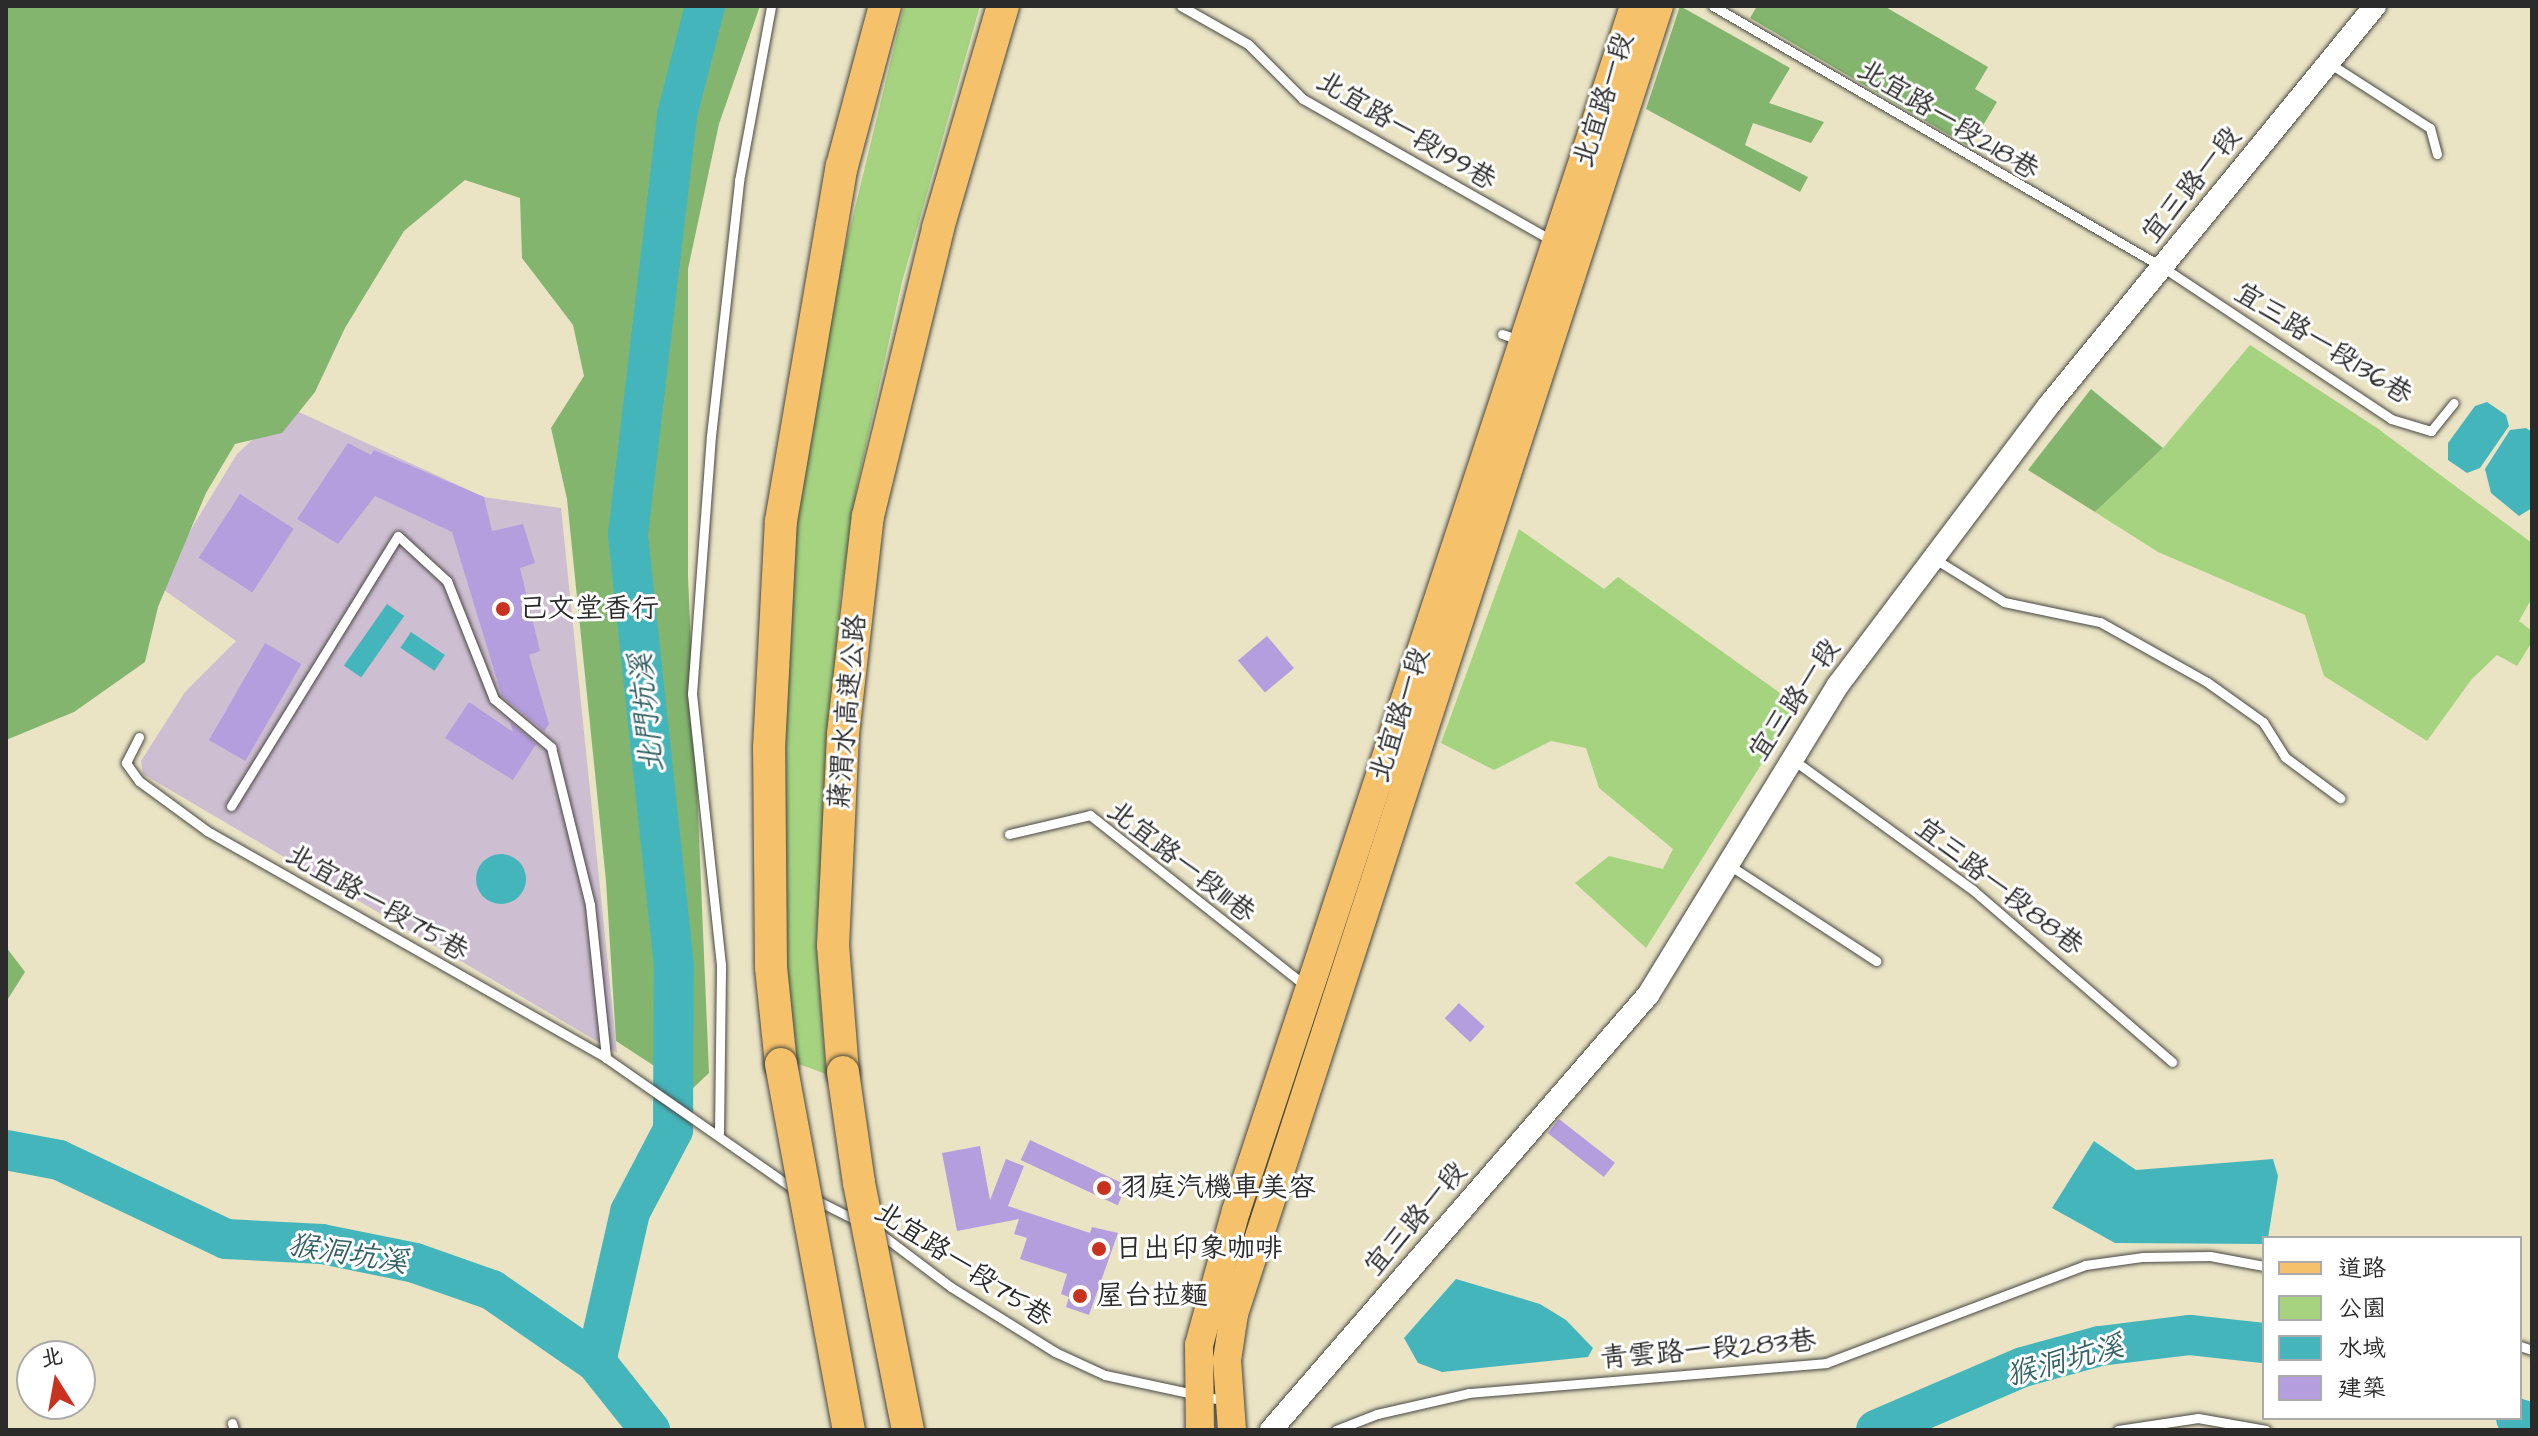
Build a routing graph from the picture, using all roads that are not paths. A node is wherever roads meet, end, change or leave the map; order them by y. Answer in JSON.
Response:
{"nodes":[{"id":1,"x":771,"y":6,"type":"edge"},
{"id":2,"x":885,"y":6,"type":"edge"},
{"id":3,"x":1003,"y":6,"type":"edge"},
{"id":4,"x":1181,"y":6,"type":"edge"},
{"id":5,"x":1634,"y":6,"type":"edge"},
{"id":6,"x":1659,"y":6,"type":"edge"},
{"id":7,"x":1713,"y":6,"type":"edge"},
{"id":8,"x":2375,"y":6,"type":"edge"},
{"id":9,"x":2329,"y":63,"type":"junction"},
{"id":10,"x":2437,"y":154,"type":"dead end"},
{"id":11,"x":1568,"y":249,"type":"junction"},
{"id":12,"x":2164,"y":268,"type":"junction"},
{"id":13,"x":2454,"y":403,"type":"dead end"},
{"id":14,"x":1933,"y":558,"type":"junction"},
{"id":15,"x":139,"y":737,"type":"dead end"},
{"id":16,"x":1789,"y":757,"type":"junction"},
{"id":17,"x":2340,"y":798,"type":"dead end"},
{"id":18,"x":231,"y":806,"type":"dead end"},
{"id":19,"x":1009,"y":834,"type":"dead end"},
{"id":20,"x":1729,"y":865,"type":"junction"},
{"id":21,"x":1876,"y":961,"type":"dead end"},
{"id":22,"x":1311,"y":991,"type":"junction"},
{"id":23,"x":606,"y":1058,"type":"junction"},
{"id":24,"x":2172,"y":1062,"type":"dead end"},
{"id":25,"x":719,"y":1133,"type":"junction"},
{"id":26,"x":2262,"y":1266,"type":"edge"},
{"id":27,"x":1197,"y":1395,"type":"junction"},
{"id":28,"x":1228,"y":1401,"type":"junction"},
{"id":29,"x":849,"y":1430,"type":"edge"},
{"id":30,"x":908,"y":1430,"type":"edge"},
{"id":31,"x":1200,"y":1430,"type":"edge"},
{"id":32,"x":1232,"y":1430,"type":"edge"},
{"id":33,"x":1271,"y":1430,"type":"edge"},
{"id":34,"x":1336,"y":1430,"type":"edge"},
{"id":35,"x":2118,"y":1430,"type":"edge"},
{"id":36,"x":2266,"y":1430,"type":"edge"}],
"edges":[{"from":1,"to":25,"type":"lane"},
{"from":2,"to":29,"type":"highway","bridge":true},
{"from":3,"to":30,"type":"highway","name":"蔣渭水高速公路","bridge":true},
{"from":4,"to":11,"type":"lane","name":"北宜路一段199巷"},
{"from":5,"to":11,"type":"main road","name":"北宜路一段"},
{"from":6,"to":11,"type":"main road","name":"北宜路一段"},
{"from":7,"to":12,"type":"lane","name":"北宜路一段218巷"},
{"from":8,"to":9,"type":"street","name":"宜三路一段"},
{"from":9,"to":10,"type":"lane"},
{"from":9,"to":12,"type":"street","name":"宜三路一段"},
{"from":11,"to":22,"type":"main road","name":"北宜路一段"},
{"from":11,"to":28,"type":"main road","name":"北宜路一段"},
{"from":12,"to":13,"type":"lane","name":"宜三路一段136巷"},
{"from":12,"to":14,"type":"street","name":"宜三路一段"},
{"from":14,"to":16,"type":"street","name":"宜三路一段"},
{"from":14,"to":17,"type":"lane"},
{"from":15,"to":23,"type":"lane","name":"北宜路一段75巷"},
{"from":16,"to":20,"type":"street","name":"宜三路一段"},
{"from":16,"to":24,"type":"lane","name":"宜三路一段88巷"},
{"from":18,"to":23,"type":"lane"},
{"from":19,"to":22,"type":"lane","name":"北宜路一段111巷"},
{"from":20,"to":21,"type":"lane"},
{"from":20,"to":33,"type":"street","name":"宜三路一段"},
{"from":22,"to":27,"type":"main road","name":"北宜路一段"},
{"from":23,"to":25,"type":"lane","name":"北宜路一段75巷"},
{"from":25,"to":27,"type":"lane","name":"北宜路一段75巷"},
{"from":26,"to":34,"type":"lane","name":"青雲路一段283巷"},
{"from":27,"to":28,"type":"lane","name":"北宜路一段75巷"},
{"from":27,"to":31,"type":"main road","name":"北宜路一段"},
{"from":28,"to":32,"type":"main road","name":"北宜路一段"},
{"from":35,"to":36,"type":"lane"}]}
